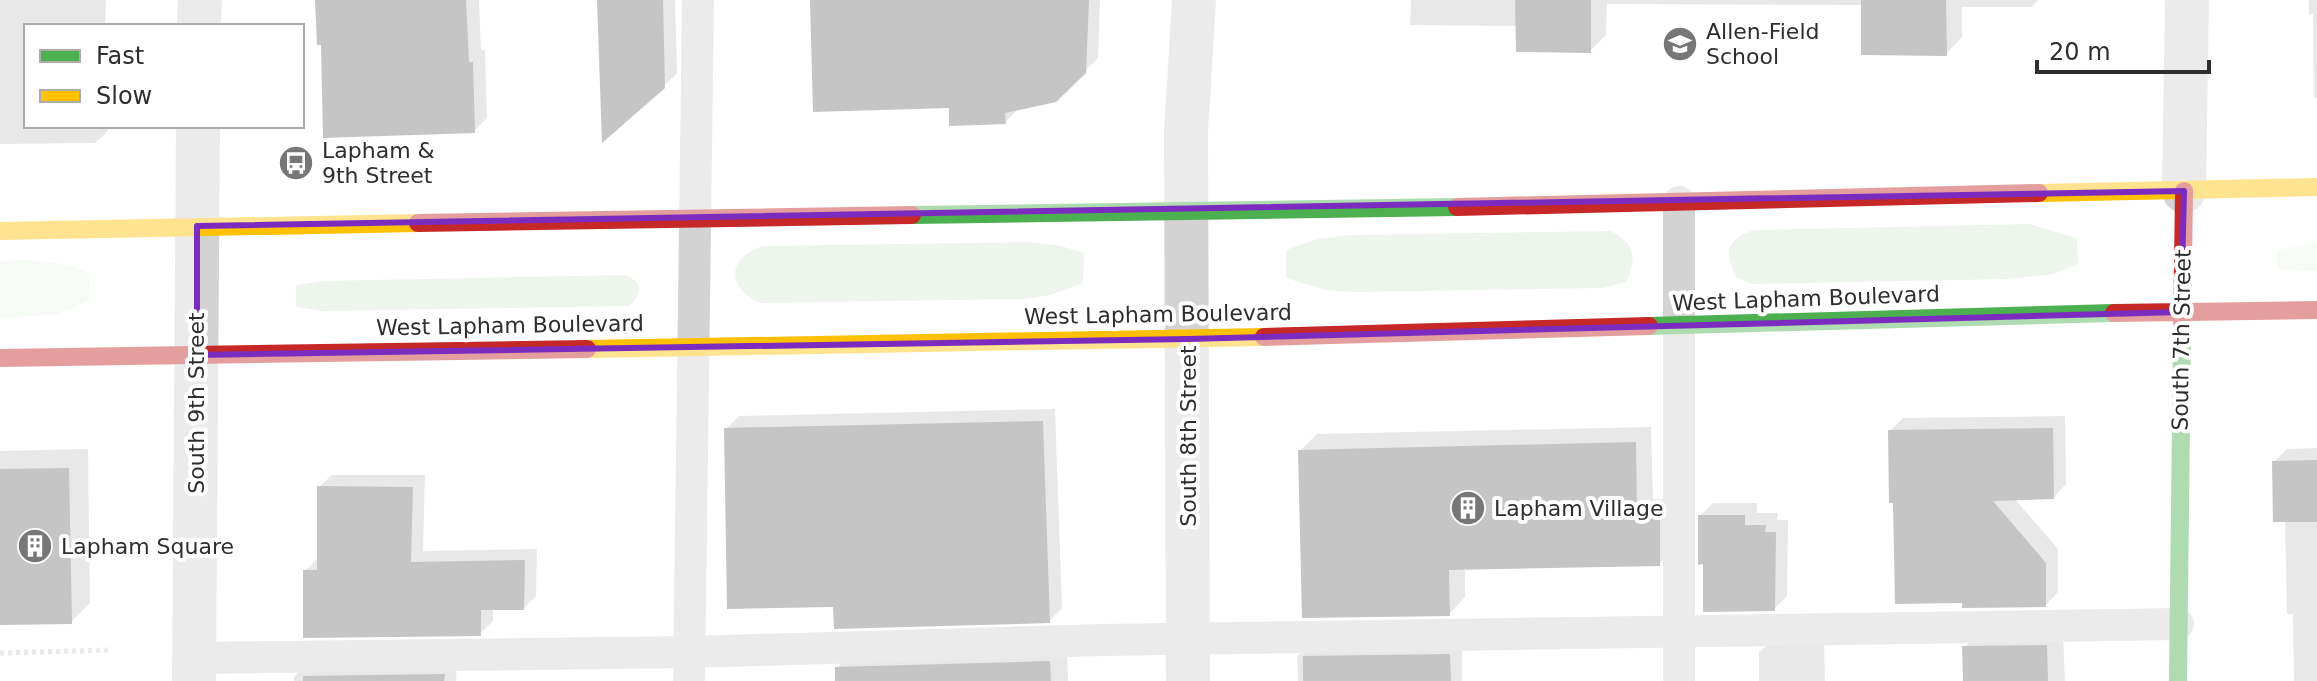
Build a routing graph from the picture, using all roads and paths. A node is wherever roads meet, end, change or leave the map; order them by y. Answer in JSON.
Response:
{"nodes":[{"id":1,"x":200,"y":0,"type":"edge"},
{"id":2,"x":698,"y":0,"type":"edge"},
{"id":3,"x":1194,"y":0,"type":"edge"},
{"id":4,"x":2187,"y":0,"type":"edge"},
{"id":5,"x":199,"y":24,"type":"edge"},
{"id":6,"x":198,"y":128,"type":"edge"},
{"id":7,"x":2317,"y":187,"type":"edge"},
{"id":8,"x":2184,"y":191,"type":"junction"},
{"id":9,"x":1679,"y":202,"type":"junction"},
{"id":10,"x":1187,"y":213,"type":"junction"},
{"id":11,"x":693,"y":218,"type":"junction"},
{"id":12,"x":197,"y":226,"type":"junction"},
{"id":13,"x":0,"y":231,"type":"edge"},
{"id":14,"x":2317,"y":310,"type":"edge"},
{"id":15,"x":2181,"y":312,"type":"junction"},
{"id":16,"x":1679,"y":325,"type":"junction"},
{"id":17,"x":1188,"y":339,"type":"junction"},
{"id":18,"x":692,"y":346,"type":"junction"},
{"id":19,"x":197,"y":355,"type":"junction"},
{"id":20,"x":0,"y":358,"type":"edge"},
{"id":21,"x":2178,"y":624,"type":"junction"},
{"id":22,"x":1679,"y":630,"type":"junction"},
{"id":23,"x":109,"y":650,"type":"dead end"},
{"id":24,"x":0,"y":653,"type":"edge"},
{"id":25,"x":1188,"y":660,"type":"edge"},
{"id":26,"x":689,"y":666,"type":"edge"},
{"id":27,"x":194,"y":670,"type":"edge"},
{"id":28,"x":1679,"y":681,"type":"edge"},
{"id":29,"x":2178,"y":681,"type":"edge"}],
"edges":[{"from":1,"to":5,"type":"street"},
{"from":2,"to":11,"type":"lane"},
{"from":3,"to":10,"type":"street","name":"South 8th Street"},
{"from":4,"to":8,"type":"street","name":"South 7th Street"},
{"from":6,"to":12,"type":"street","name":"South 9th Street"},
{"from":7,"to":8,"type":"street"},
{"from":8,"to":9,"type":"street"},
{"from":8,"to":15,"type":"street","name":"South 7th Street"},
{"from":9,"to":10,"type":"street"},
{"from":9,"to":16,"type":"lane"},
{"from":10,"to":11,"type":"street"},
{"from":10,"to":17,"type":"street","name":"South 8th Street"},
{"from":11,"to":12,"type":"street"},
{"from":11,"to":18,"type":"lane"},
{"from":12,"to":13,"type":"street"},
{"from":12,"to":19,"type":"street","name":"South 9th Street"},
{"from":14,"to":15,"type":"street","name":"West Lapham Boulevard"},
{"from":15,"to":16,"type":"street","name":"West Lapham Boulevard"},
{"from":15,"to":21,"type":"street","name":"South 7th Street"},
{"from":16,"to":17,"type":"street","name":"West Lapham Boulevard"},
{"from":16,"to":22,"type":"lane"},
{"from":17,"to":18,"type":"street","name":"West Lapham Boulevard"},
{"from":17,"to":25,"type":"street","name":"South 8th Street"},
{"from":18,"to":19,"type":"street","name":"West Lapham Boulevard"},
{"from":18,"to":26,"type":"lane"},
{"from":19,"to":20,"type":"street","name":"West Lapham Boulevard"},
{"from":19,"to":27,"type":"street","name":"South 9th Street"},
{"from":21,"to":22,"type":"lane"},
{"from":21,"to":29,"type":"street","name":"South 7th Street"},
{"from":22,"to":25,"type":"lane"},
{"from":22,"to":28,"type":"lane"},
{"from":23,"to":24,"type":"path"},
{"from":25,"to":26,"type":"lane"},
{"from":26,"to":27,"type":"lane"}]}
